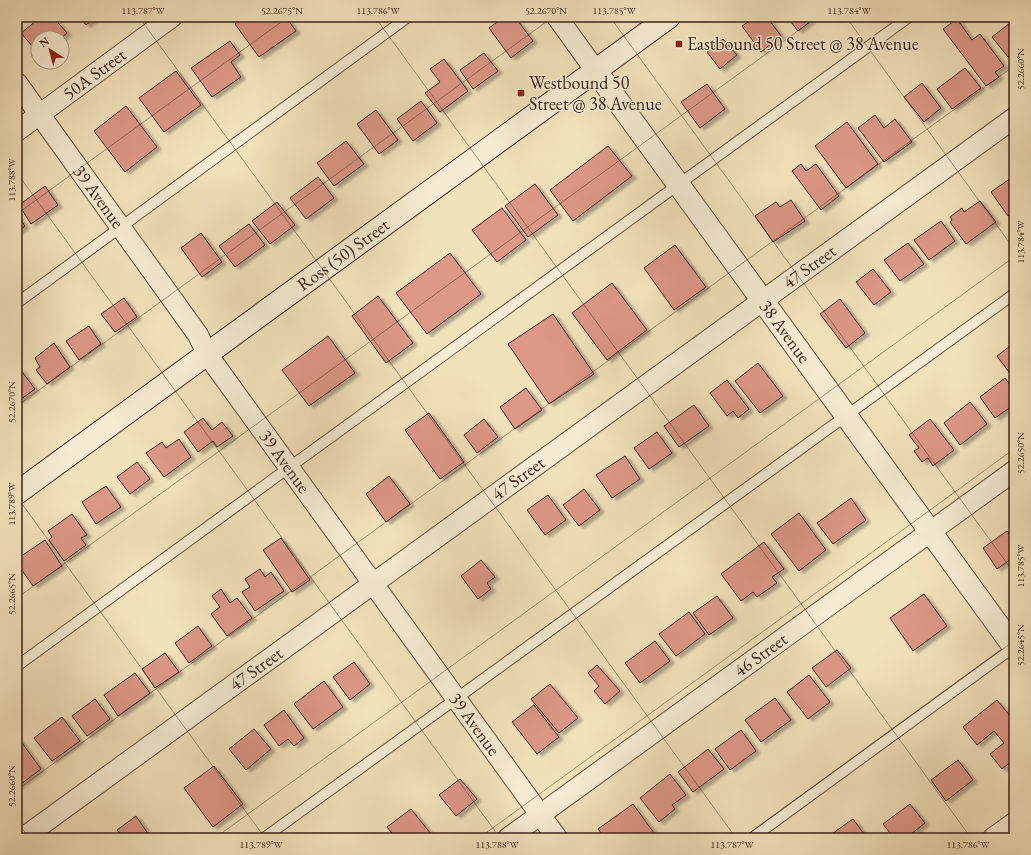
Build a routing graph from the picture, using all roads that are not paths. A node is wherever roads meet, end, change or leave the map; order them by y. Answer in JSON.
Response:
{"nodes":[{"id":1,"x":172,"y":17,"type":"edge"},
{"id":2,"x":408,"y":17,"type":"edge"},
{"id":3,"x":557,"y":17,"type":"edge"},
{"id":4,"x":669,"y":17,"type":"edge"},
{"id":5,"x":910,"y":17,"type":"edge"},
{"id":6,"x":596,"y":70,"type":"junction"},
{"id":7,"x":17,"y":83,"type":"edge"},
{"id":8,"x":40,"y":114,"type":"junction"},
{"id":9,"x":1014,"y":118,"type":"edge"},
{"id":10,"x":17,"y":131,"type":"edge"},
{"id":11,"x":678,"y":184,"type":"junction"},
{"id":12,"x":121,"y":227,"type":"junction"},
{"id":13,"x":1014,"y":294,"type":"edge"},
{"id":14,"x":763,"y":301,"type":"junction"},
{"id":15,"x":17,"y":303,"type":"edge"},
{"id":16,"x":207,"y":354,"type":"junction"},
{"id":17,"x":846,"y":416,"type":"junction"},
{"id":18,"x":289,"y":467,"type":"junction"},
{"id":19,"x":1014,"y":471,"type":"edge"},
{"id":20,"x":17,"y":493,"type":"edge"},
{"id":21,"x":930,"y":532,"type":"junction"},
{"id":22,"x":373,"y":584,"type":"junction"},
{"id":23,"x":1014,"y":647,"type":"edge"},
{"id":24,"x":17,"y":666,"type":"edge"},
{"id":25,"x":456,"y":699,"type":"junction"},
{"id":26,"x":540,"y":814,"type":"junction"},
{"id":27,"x":1014,"y":823,"type":"edge"},
{"id":28,"x":23,"y":838,"type":"edge"},
{"id":29,"x":264,"y":838,"type":"edge"},
{"id":30,"x":508,"y":838,"type":"edge"},
{"id":31,"x":557,"y":838,"type":"edge"},
{"id":32,"x":752,"y":838,"type":"edge"},
{"id":33,"x":993,"y":838,"type":"edge"}],
"edges":[{"from":1,"to":8,"type":"street","name":"50A Street"},
{"from":2,"to":12,"type":"lane"},
{"from":3,"to":6,"type":"street","name":"38 Avenue"},
{"from":4,"to":6,"type":"main road","name":"Ross (50) Street"},
{"from":5,"to":11,"type":"lane"},
{"from":6,"to":11,"type":"main road","name":"38 Avenue"},
{"from":6,"to":16,"type":"main road","name":"Ross (50) Street"},
{"from":7,"to":8,"type":"street","name":"39 Avenue"},
{"from":8,"to":10,"type":"street","name":"50A Street"},
{"from":8,"to":12,"type":"street","name":"39 Avenue"},
{"from":9,"to":14,"type":"street","name":"47 Street"},
{"from":11,"to":14,"type":"main road","name":"38 Avenue"},
{"from":11,"to":18,"type":"lane"},
{"from":12,"to":15,"type":"lane"},
{"from":12,"to":16,"type":"street","name":"39 Avenue"},
{"from":13,"to":17,"type":"lane"},
{"from":14,"to":17,"type":"main road","name":"38 Avenue"},
{"from":14,"to":22,"type":"street","name":"47 Street"},
{"from":16,"to":18,"type":"street","name":"39 Avenue"},
{"from":16,"to":20,"type":"main road","name":"Ross (50) Street"},
{"from":17,"to":21,"type":"main road","name":"38 Avenue"},
{"from":17,"to":25,"type":"lane"},
{"from":18,"to":22,"type":"street","name":"39 Avenue"},
{"from":18,"to":24,"type":"lane"},
{"from":19,"to":21,"type":"street","name":"46 Street"},
{"from":21,"to":23,"type":"main road","name":"38 Avenue"},
{"from":21,"to":26,"type":"street","name":"46 Street"},
{"from":22,"to":25,"type":"street","name":"39 Avenue"},
{"from":22,"to":28,"type":"street","name":"47 Street"},
{"from":23,"to":32,"type":"lane"},
{"from":25,"to":26,"type":"street","name":"39 Avenue"},
{"from":25,"to":29,"type":"lane"},
{"from":26,"to":30,"type":"street","name":"46 Street"},
{"from":26,"to":31,"type":"street","name":"39 Avenue"},
{"from":27,"to":33,"type":"street"}]}
